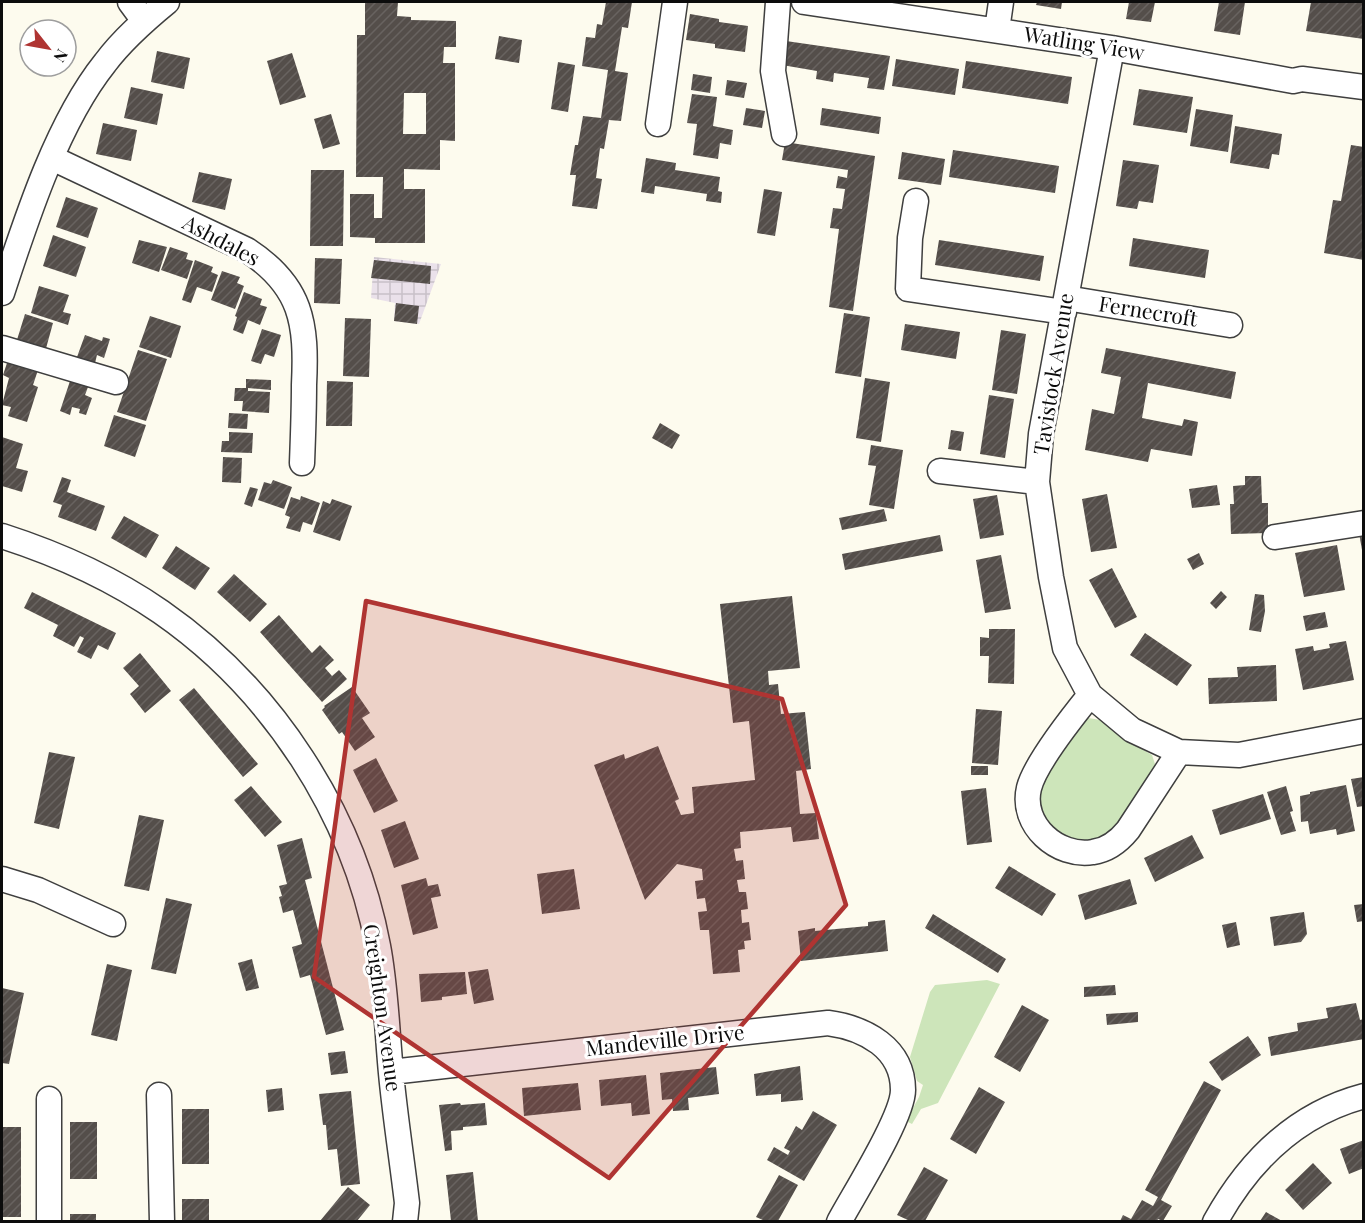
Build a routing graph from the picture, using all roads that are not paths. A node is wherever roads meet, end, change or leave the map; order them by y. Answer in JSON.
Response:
{"nodes":[{"id":1,"x":167,"y":2,"type":"edge"},
{"id":2,"x":675,"y":2,"type":"edge"},
{"id":3,"x":778,"y":2,"type":"edge"},
{"id":4,"x":804,"y":2,"type":"edge"},
{"id":5,"x":1001,"y":2,"type":"edge"},
{"id":6,"x":137,"y":11,"type":"edge"},
{"id":7,"x":996,"y":30,"type":"junction"},
{"id":8,"x":1112,"y":48,"type":"junction"},
{"id":9,"x":1364,"y":87,"type":"edge"},
{"id":10,"x":658,"y":124,"type":"dead end"},
{"id":11,"x":784,"y":134,"type":"dead end"},
{"id":12,"x":52,"y":158,"type":"junction"},
{"id":13,"x":916,"y":201,"type":"dead end"},
{"id":14,"x":2,"y":293,"type":"edge"},
{"id":15,"x":1065,"y":305,"type":"junction"},
{"id":16,"x":1230,"y":325,"type":"dead end"},
{"id":17,"x":2,"y":348,"type":"edge"},
{"id":18,"x":116,"y":382,"type":"dead end"},
{"id":19,"x":302,"y":463,"type":"dead end"},
{"id":20,"x":940,"y":471,"type":"dead end"},
{"id":21,"x":1037,"y":482,"type":"junction"},
{"id":22,"x":1364,"y":523,"type":"edge"},
{"id":23,"x":2,"y":536,"type":"edge"},
{"id":24,"x":1275,"y":537,"type":"dead end"},
{"id":25,"x":1090,"y":695,"type":"junction"},
{"id":26,"x":1364,"y":731,"type":"edge"},
{"id":27,"x":1179,"y":752,"type":"junction"},
{"id":28,"x":2,"y":879,"type":"edge"},
{"id":29,"x":113,"y":924,"type":"dead end"},
{"id":30,"x":391,"y":1072,"type":"junction"},
{"id":31,"x":159,"y":1095,"type":"dead end"},
{"id":32,"x":1364,"y":1096,"type":"edge"},
{"id":33,"x":49,"y":1099,"type":"dead end"},
{"id":34,"x":49,"y":1221,"type":"edge"},
{"id":35,"x":162,"y":1221,"type":"edge"},
{"id":36,"x":405,"y":1221,"type":"edge"},
{"id":37,"x":839,"y":1221,"type":"edge"},
{"id":38,"x":1215,"y":1221,"type":"edge"}],
"edges":[{"from":1,"to":6,"type":"street"},
{"from":2,"to":10,"type":"street"},
{"from":3,"to":11,"type":"street"},
{"from":4,"to":7,"type":"street","name":"Watling View"},
{"from":5,"to":7,"type":"street"},
{"from":6,"to":12,"type":"street"},
{"from":7,"to":8,"type":"street","name":"Watling View"},
{"from":8,"to":9,"type":"street","name":"Watling View"},
{"from":8,"to":15,"type":"street","name":"Tavistock Avenue"},
{"from":12,"to":14,"type":"street"},
{"from":12,"to":19,"type":"street","name":"Ashdales"},
{"from":13,"to":15,"type":"street","name":"Fernecroft"},
{"from":15,"to":16,"type":"street","name":"Fernecroft"},
{"from":15,"to":21,"type":"street","name":"Tavistock Avenue"},
{"from":17,"to":18,"type":"street"},
{"from":20,"to":21,"type":"street"},
{"from":21,"to":25,"type":"street","name":"Tavistock Avenue"},
{"from":22,"to":24,"type":"street"},
{"from":23,"to":30,"type":"street","name":"Creighton Avenue"},
{"from":25,"to":27,"type":"street","name":"Tavistock Avenue"},
{"from":25,"to":27,"type":"street"},
{"from":26,"to":27,"type":"street","name":"Tavistock Avenue"},
{"from":28,"to":29,"type":"street"},
{"from":30,"to":36,"type":"street","name":"Creighton Avenue"},
{"from":30,"to":37,"type":"street","name":"Mandeville Drive"},
{"from":31,"to":35,"type":"street"},
{"from":32,"to":38,"type":"street"},
{"from":33,"to":34,"type":"street"}]}
